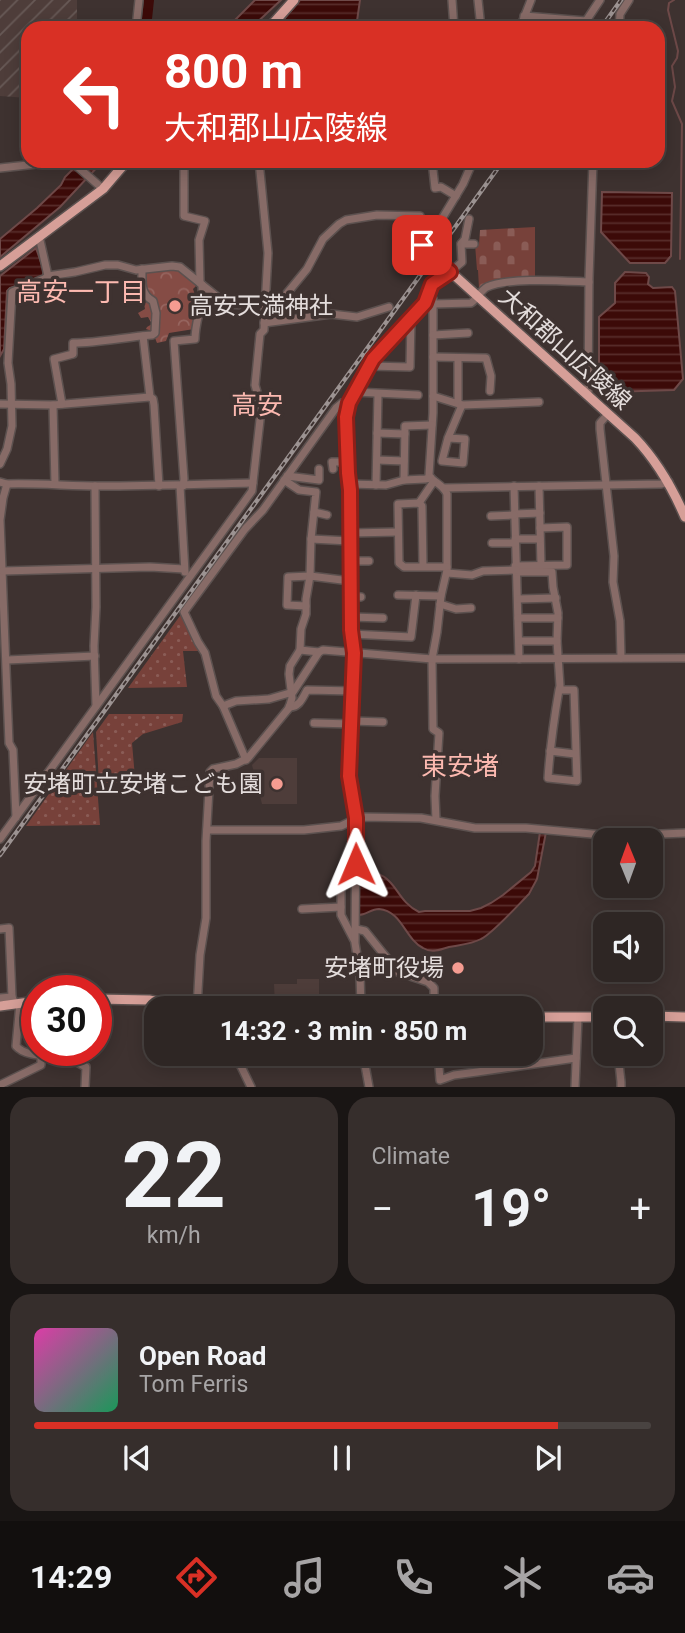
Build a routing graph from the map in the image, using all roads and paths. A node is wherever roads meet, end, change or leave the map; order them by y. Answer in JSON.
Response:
{"nodes":[{"id":1,"x":139,"y":0,"type":"edge"},
{"id":2,"x":294,"y":0,"type":"edge"},
{"id":3,"x":452,"y":0,"type":"edge"},
{"id":4,"x":478,"y":0,"type":"edge"},
{"id":5,"x":531,"y":0,"type":"edge"},
{"id":6,"x":600,"y":0,"type":"edge"},
{"id":7,"x":629,"y":0,"type":"edge"},
{"id":8,"x":526,"y":16,"type":"junction"},
{"id":9,"x":137,"y":21,"type":"edge"},
{"id":10,"x":275,"y":21,"type":"edge"},
{"id":11,"x":454,"y":21,"type":"edge"},
{"id":12,"x":480,"y":21,"type":"edge"},
{"id":13,"x":524,"y":21,"type":"edge"},
{"id":14,"x":620,"y":21,"type":"edge"},
{"id":15,"x":21,"y":166,"type":"edge"},
{"id":16,"x":0,"y":168,"type":"edge"},
{"id":17,"x":79,"y":168,"type":"edge"},
{"id":18,"x":120,"y":168,"type":"edge"},
{"id":19,"x":184,"y":168,"type":"edge"},
{"id":20,"x":260,"y":168,"type":"edge"},
{"id":21,"x":433,"y":168,"type":"edge"},
{"id":22,"x":470,"y":168,"type":"edge"},
{"id":23,"x":593,"y":168,"type":"edge"},
{"id":24,"x":100,"y":187,"type":"junction"},
{"id":25,"x":456,"y":196,"type":"junction"},
{"id":26,"x":420,"y":216,"type":"dead end"},
{"id":27,"x":469,"y":219,"type":"dead end"},
{"id":28,"x":440,"y":222,"type":"joint"},
{"id":29,"x":39,"y":236,"type":"junction"},
{"id":30,"x":461,"y":244,"type":"junction"},
{"id":31,"x":474,"y":244,"type":"dead end"},
{"id":32,"x":0,"y":266,"type":"edge"},
{"id":33,"x":142,"y":269,"type":"junction"},
{"id":34,"x":450,"y":272,"type":"junction"},
{"id":35,"x":48,"y":276,"type":"junction"},
{"id":36,"x":589,"y":282,"type":"junction"},
{"id":37,"x":201,"y":284,"type":"junction"},
{"id":38,"x":429,"y":295,"type":"junction"},
{"id":39,"x":478,"y":297,"type":"junction"},
{"id":40,"x":265,"y":303,"type":"junction"},
{"id":41,"x":433,"y":304,"type":"junction"},
{"id":42,"x":389,"y":307,"type":"dead end"},
{"id":43,"x":411,"y":318,"type":"junction"},
{"id":44,"x":264,"y":323,"type":"junction"},
{"id":45,"x":468,"y":333,"type":"dead end"},
{"id":46,"x":433,"y":335,"type":"junction"},
{"id":47,"x":143,"y":336,"type":"junction"},
{"id":48,"x":433,"y":357,"type":"junction"},
{"id":49,"x":458,"y":358,"type":"junction"},
{"id":50,"x":368,"y":366,"type":"junction"},
{"id":51,"x":490,"y":391,"type":"dead end"},
{"id":52,"x":355,"y":393,"type":"junction"},
{"id":53,"x":378,"y":394,"type":"junction"},
{"id":54,"x":418,"y":395,"type":"dead end"},
{"id":55,"x":588,"y":395,"type":"junction"},
{"id":56,"x":433,"y":396,"type":"junction"},
{"id":57,"x":150,"y":397,"type":"junction"},
{"id":58,"x":539,"y":402,"type":"dead end"},
{"id":59,"x":349,"y":403,"type":"junction"},
{"id":60,"x":0,"y":404,"type":"edge"},
{"id":61,"x":10,"y":404,"type":"junction"},
{"id":62,"x":62,"y":404,"type":"junction"},
{"id":63,"x":460,"y":404,"type":"junction"},
{"id":64,"x":53,"y":405,"type":"junction"},
{"id":65,"x":608,"y":414,"type":"junction"},
{"id":66,"x":432,"y":425,"type":"junction"},
{"id":67,"x":377,"y":433,"type":"junction"},
{"id":68,"x":405,"y":434,"type":"junction"},
{"id":69,"x":448,"y":438,"type":"junction"},
{"id":70,"x":377,"y":460,"type":"junction"},
{"id":71,"x":347,"y":461,"type":"junction"},
{"id":72,"x":404,"y":461,"type":"junction"},
{"id":73,"x":430,"y":461,"type":"junction"},
{"id":74,"x":442,"y":461,"type":"junction"},
{"id":75,"x":0,"y":464,"type":"edge"},
{"id":76,"x":319,"y":469,"type":"dead end"},
{"id":77,"x":332,"y":469,"type":"dead end"},
{"id":78,"x":286,"y":478,"type":"junction"},
{"id":79,"x":432,"y":479,"type":"junction"},
{"id":80,"x":404,"y":480,"type":"junction"},
{"id":81,"x":668,"y":482,"type":"junction"},
{"id":82,"x":3,"y":483,"type":"edge"},
{"id":83,"x":253,"y":483,"type":"junction"},
{"id":84,"x":55,"y":484,"type":"junction"},
{"id":85,"x":349,"y":484,"type":"junction"},
{"id":86,"x":376,"y":485,"type":"junction"},
{"id":87,"x":606,"y":485,"type":"junction"},
{"id":88,"x":95,"y":486,"type":"junction"},
{"id":89,"x":159,"y":486,"type":"junction"},
{"id":90,"x":182,"y":486,"type":"junction"},
{"id":91,"x":514,"y":486,"type":"junction"},
{"id":92,"x":539,"y":486,"type":"junction"},
{"id":93,"x":444,"y":488,"type":"junction"},
{"id":94,"x":419,"y":503,"type":"junction"},
{"id":95,"x":314,"y":512,"type":"junction"},
{"id":96,"x":540,"y":513,"type":"junction"},
{"id":97,"x":514,"y":514,"type":"junction"},
{"id":98,"x":327,"y":515,"type":"dead end"},
{"id":99,"x":491,"y":516,"type":"dead end"},
{"id":100,"x":685,"y":517,"type":"edge"},
{"id":101,"x":540,"y":528,"type":"junction"},
{"id":102,"x":398,"y":532,"type":"junction"},
{"id":103,"x":350,"y":537,"type":"junction"},
{"id":104,"x":311,"y":539,"type":"junction"},
{"id":105,"x":540,"y":539,"type":"junction"},
{"id":106,"x":515,"y":541,"type":"junction"},
{"id":107,"x":492,"y":543,"type":"dead end"},
{"id":108,"x":350,"y":561,"type":"junction"},
{"id":109,"x":369,"y":561,"type":"dead end"},
{"id":110,"x":541,"y":565,"type":"junction"},
{"id":111,"x":423,"y":566,"type":"junction"},
{"id":112,"x":96,"y":568,"type":"junction"},
{"id":113,"x":184,"y":569,"type":"junction"},
{"id":114,"x":516,"y":569,"type":"junction"},
{"id":115,"x":447,"y":570,"type":"junction"},
{"id":116,"x":3,"y":571,"type":"junction"},
{"id":117,"x":310,"y":576,"type":"junction"},
{"id":118,"x":187,"y":580,"type":"junction"},
{"id":119,"x":350,"y":581,"type":"junction"},
{"id":120,"x":398,"y":595,"type":"dead end"},
{"id":121,"x":416,"y":595,"type":"junction"},
{"id":122,"x":351,"y":596,"type":"junction"},
{"id":123,"x":361,"y":597,"type":"dead end"},
{"id":124,"x":2,"y":598,"type":"edge"},
{"id":125,"x":556,"y":598,"type":"junction"},
{"id":126,"x":518,"y":599,"type":"junction"},
{"id":127,"x":440,"y":600,"type":"junction"},
{"id":128,"x":306,"y":606,"type":"junction"},
{"id":129,"x":471,"y":608,"type":"dead end"},
{"id":130,"x":351,"y":617,"type":"junction"},
{"id":131,"x":383,"y":618,"type":"dead end"},
{"id":132,"x":518,"y":618,"type":"junction"},
{"id":133,"x":558,"y":618,"type":"junction"},
{"id":134,"x":351,"y":634,"type":"junction"},
{"id":135,"x":519,"y":641,"type":"junction"},
{"id":136,"x":557,"y":641,"type":"junction"},
{"id":137,"x":300,"y":650,"type":"junction"},
{"id":138,"x":319,"y":652,"type":"junction"},
{"id":139,"x":354,"y":653,"type":"junction"},
{"id":140,"x":95,"y":656,"type":"junction"},
{"id":141,"x":621,"y":658,"type":"junction"},
{"id":142,"x":685,"y":658,"type":"edge"},
{"id":143,"x":432,"y":659,"type":"junction"},
{"id":144,"x":519,"y":659,"type":"junction"},
{"id":145,"x":558,"y":659,"type":"junction"},
{"id":146,"x":6,"y":660,"type":"junction"},
{"id":147,"x":559,"y":690,"type":"junction"},
{"id":148,"x":353,"y":691,"type":"junction"},
{"id":149,"x":291,"y":693,"type":"junction"},
{"id":150,"x":223,"y":706,"type":"junction"},
{"id":151,"x":96,"y":707,"type":"junction"},
{"id":152,"x":289,"y":707,"type":"junction"},
{"id":153,"x":352,"y":722,"type":"junction"},
{"id":154,"x":383,"y":722,"type":"dead end"},
{"id":155,"x":314,"y":723,"type":"dead end"},
{"id":156,"x":0,"y":739,"type":"edge"},
{"id":157,"x":9,"y":739,"type":"junction"},
{"id":158,"x":550,"y":751,"type":"junction"},
{"id":159,"x":575,"y":754,"type":"junction"},
{"id":160,"x":246,"y":760,"type":"junction"},
{"id":161,"x":16,"y":817,"type":"junction"},
{"id":162,"x":356,"y":818,"type":"junction"},
{"id":163,"x":436,"y":820,"type":"junction"},
{"id":164,"x":207,"y":830,"type":"junction"},
{"id":165,"x":685,"y":833,"type":"edge"},
{"id":166,"x":0,"y":839,"type":"edge"},
{"id":167,"x":356,"y":864,"type":"junction"},
{"id":168,"x":341,"y":908,"type":"junction"},
{"id":169,"x":302,"y":909,"type":"dead end"},
{"id":170,"x":0,"y":929,"type":"edge"},
{"id":171,"x":358,"y":929,"type":"junction"},
{"id":172,"x":355,"y":943,"type":"junction"},
{"id":173,"x":10,"y":952,"type":"junction"},
{"id":174,"x":0,"y":953,"type":"edge"},
{"id":175,"x":12,"y":975,"type":"junction"},
{"id":176,"x":0,"y":976,"type":"edge"},
{"id":177,"x":198,"y":996,"type":"edge"},
{"id":178,"x":360,"y":996,"type":"edge"},
{"id":179,"x":434,"y":996,"type":"edge"},
{"id":180,"x":0,"y":998,"type":"edge"},
{"id":181,"x":112,"y":999,"type":"edge"},
{"id":182,"x":144,"y":1000,"type":"edge"},
{"id":183,"x":16,"y":1001,"type":"junction"},
{"id":184,"x":21,"y":1001,"type":"edge"},
{"id":185,"x":0,"y":1006,"type":"edge"},
{"id":186,"x":663,"y":1016,"type":"edge"},
{"id":187,"x":543,"y":1017,"type":"edge"},
{"id":188,"x":593,"y":1017,"type":"edge"},
{"id":189,"x":685,"y":1017,"type":"edge"},
{"id":190,"x":578,"y":1018,"type":"junction"},
{"id":191,"x":21,"y":1051,"type":"edge"},
{"id":192,"x":576,"y":1058,"type":"junction"},
{"id":193,"x":543,"y":1063,"type":"edge"},
{"id":194,"x":39,"y":1066,"type":"edge"},
{"id":195,"x":84,"y":1066,"type":"edge"},
{"id":196,"x":240,"y":1066,"type":"edge"},
{"id":197,"x":365,"y":1066,"type":"edge"},
{"id":198,"x":439,"y":1066,"type":"edge"},
{"id":199,"x":519,"y":1066,"type":"edge"},
{"id":200,"x":619,"y":1066,"type":"edge"},
{"id":201,"x":0,"y":1085,"type":"edge"},
{"id":202,"x":85,"y":1087,"type":"edge"},
{"id":203,"x":250,"y":1087,"type":"edge"},
{"id":204,"x":369,"y":1087,"type":"edge"},
{"id":205,"x":575,"y":1087,"type":"edge"},
{"id":206,"x":621,"y":1087,"type":"edge"}],
"edges":[{"from":1,"to":9,"type":"street"},
{"from":2,"to":10,"type":"main road"},
{"from":3,"to":11,"type":"street"},
{"from":4,"to":12,"type":"street"},
{"from":5,"to":8,"type":"street"},
{"from":6,"to":8,"type":"street"},
{"from":7,"to":14,"type":"street"},
{"from":8,"to":13,"type":"street"},
{"from":15,"to":16,"type":"street"},
{"from":17,"to":24,"type":"street"},
{"from":18,"to":24,"type":"main road"},
{"from":19,"to":37,"type":"street"},
{"from":20,"to":40,"type":"street"},
{"from":21,"to":25,"type":"street"},
{"from":22,"to":25,"type":"street"},
{"from":23,"to":36,"type":"street"},
{"from":24,"to":29,"type":"main road"},
{"from":25,"to":28,"type":"street"},
{"from":26,"to":40,"type":"street"},
{"from":27,"to":30,"type":"street"},
{"from":28,"to":34,"type":"main road","name":"大和郡山広陵線"},
{"from":29,"to":32,"type":"main road"},
{"from":29,"to":35,"type":"street"},
{"from":30,"to":31,"type":"street"},
{"from":30,"to":34,"type":"street"},
{"from":33,"to":35,"type":"street"},
{"from":33,"to":37,"type":"street"},
{"from":33,"to":47,"type":"street"},
{"from":34,"to":38,"type":"street"},
{"from":34,"to":39,"type":"main road","name":"大和郡山広陵線"},
{"from":35,"to":61,"type":"street"},
{"from":36,"to":39,"type":"street"},
{"from":36,"to":55,"type":"street"},
{"from":37,"to":40,"type":"street"},
{"from":37,"to":90,"type":"street"},
{"from":38,"to":41,"type":"street"},
{"from":38,"to":43,"type":"street"},
{"from":39,"to":41,"type":"street"},
{"from":39,"to":55,"type":"main road","name":"大和郡山広陵線"},
{"from":40,"to":44,"type":"street"},
{"from":41,"to":46,"type":"street"},
{"from":42,"to":44,"type":"street"},
{"from":43,"to":50,"type":"street"},
{"from":43,"to":50,"type":"street"},
{"from":44,"to":83,"type":"street"},
{"from":45,"to":46,"type":"street"},
{"from":46,"to":48,"type":"street"},
{"from":47,"to":57,"type":"street"},
{"from":47,"to":62,"type":"street"},
{"from":48,"to":49,"type":"street"},
{"from":48,"to":56,"type":"street"},
{"from":49,"to":51,"type":"street"},
{"from":49,"to":63,"type":"street"},
{"from":50,"to":52,"type":"street"},
{"from":52,"to":53,"type":"street"},
{"from":52,"to":59,"type":"street"},
{"from":53,"to":54,"type":"street"},
{"from":53,"to":67,"type":"street"},
{"from":55,"to":65,"type":"main road","name":"大和郡山広陵線"},
{"from":56,"to":63,"type":"street"},
{"from":56,"to":66,"type":"street"},
{"from":57,"to":62,"type":"street"},
{"from":57,"to":89,"type":"street"},
{"from":58,"to":63,"type":"street"},
{"from":59,"to":71,"type":"street"},
{"from":59,"to":78,"type":"street"},
{"from":60,"to":61,"type":"street"},
{"from":61,"to":64,"type":"street"},
{"from":61,"to":75,"type":"street"},
{"from":62,"to":64,"type":"street"},
{"from":63,"to":69,"type":"street"},
{"from":64,"to":84,"type":"street"},
{"from":65,"to":81,"type":"main road","name":"大和郡山広陵線"},
{"from":65,"to":87,"type":"street"},
{"from":66,"to":68,"type":"street"},
{"from":66,"to":73,"type":"street"},
{"from":67,"to":68,"type":"street"},
{"from":67,"to":70,"type":"street"},
{"from":68,"to":72,"type":"street"},
{"from":69,"to":74,"type":"street"},
{"from":69,"to":74,"type":"street"},
{"from":70,"to":72,"type":"street"},
{"from":70,"to":86,"type":"street"},
{"from":71,"to":77,"type":"street"},
{"from":71,"to":85,"type":"street"},
{"from":72,"to":80,"type":"street"},
{"from":73,"to":74,"type":"street"},
{"from":73,"to":79,"type":"street"},
{"from":76,"to":78,"type":"street"},
{"from":78,"to":95,"type":"street"},
{"from":78,"to":150,"type":"street"},
{"from":79,"to":80,"type":"street"},
{"from":79,"to":93,"type":"street"},
{"from":79,"to":94,"type":"street"},
{"from":80,"to":86,"type":"street"},
{"from":81,"to":87,"type":"street"},
{"from":81,"to":100,"type":"main road","name":"大和郡山広陵線"},
{"from":82,"to":84,"type":"street"},
{"from":82,"to":116,"type":"street"},
{"from":83,"to":90,"type":"street"},
{"from":83,"to":118,"type":"street"},
{"from":84,"to":88,"type":"street"},
{"from":85,"to":86,"type":"street"},
{"from":85,"to":103,"type":"street"},
{"from":87,"to":92,"type":"street"},
{"from":87,"to":141,"type":"street"},
{"from":88,"to":89,"type":"street"},
{"from":88,"to":112,"type":"street"},
{"from":89,"to":90,"type":"street"},
{"from":90,"to":113,"type":"street"},
{"from":91,"to":92,"type":"street"},
{"from":91,"to":93,"type":"street"},
{"from":91,"to":97,"type":"street"},
{"from":92,"to":96,"type":"street"},
{"from":93,"to":115,"type":"street"},
{"from":94,"to":102,"type":"street"},
{"from":94,"to":111,"type":"street"},
{"from":95,"to":98,"type":"street"},
{"from":95,"to":104,"type":"street"},
{"from":96,"to":97,"type":"street"},
{"from":96,"to":101,"type":"street"},
{"from":97,"to":99,"type":"street"},
{"from":97,"to":106,"type":"street"},
{"from":101,"to":105,"type":"street"},
{"from":101,"to":110,"type":"street"},
{"from":102,"to":103,"type":"street"},
{"from":102,"to":111,"type":"street"},
{"from":103,"to":104,"type":"street"},
{"from":103,"to":108,"type":"street"},
{"from":104,"to":117,"type":"street"},
{"from":105,"to":106,"type":"street"},
{"from":105,"to":110,"type":"street"},
{"from":106,"to":107,"type":"street"},
{"from":106,"to":114,"type":"street"},
{"from":108,"to":109,"type":"street"},
{"from":108,"to":119,"type":"street"},
{"from":110,"to":114,"type":"street"},
{"from":111,"to":115,"type":"street"},
{"from":112,"to":113,"type":"street"},
{"from":112,"to":116,"type":"street"},
{"from":112,"to":140,"type":"street"},
{"from":113,"to":118,"type":"street"},
{"from":114,"to":115,"type":"street"},
{"from":114,"to":125,"type":"street"},
{"from":114,"to":126,"type":"street"},
{"from":115,"to":127,"type":"street"},
{"from":116,"to":124,"type":"street"},
{"from":117,"to":119,"type":"street"},
{"from":117,"to":128,"type":"street"},
{"from":117,"to":128,"type":"street"},
{"from":118,"to":151,"type":"street"},
{"from":119,"to":122,"type":"street"},
{"from":120,"to":121,"type":"street"},
{"from":121,"to":127,"type":"street"},
{"from":121,"to":134,"type":"street"},
{"from":122,"to":123,"type":"street"},
{"from":122,"to":130,"type":"street"},
{"from":124,"to":146,"type":"street"},
{"from":125,"to":126,"type":"street"},
{"from":125,"to":133,"type":"street"},
{"from":126,"to":132,"type":"street"},
{"from":127,"to":129,"type":"street"},
{"from":127,"to":143,"type":"street"},
{"from":128,"to":137,"type":"street"},
{"from":130,"to":131,"type":"street"},
{"from":130,"to":134,"type":"street"},
{"from":132,"to":133,"type":"street"},
{"from":132,"to":135,"type":"street"},
{"from":133,"to":136,"type":"street"},
{"from":134,"to":139,"type":"street"},
{"from":135,"to":136,"type":"street"},
{"from":135,"to":144,"type":"street"},
{"from":136,"to":145,"type":"street"},
{"from":137,"to":138,"type":"street"},
{"from":137,"to":149,"type":"street"},
{"from":138,"to":139,"type":"street"},
{"from":138,"to":149,"type":"street"},
{"from":139,"to":143,"type":"street"},
{"from":139,"to":148,"type":"street"},
{"from":140,"to":146,"type":"street"},
{"from":140,"to":151,"type":"street"},
{"from":141,"to":142,"type":"street"},
{"from":141,"to":145,"type":"street"},
{"from":143,"to":144,"type":"street"},
{"from":143,"to":163,"type":"street"},
{"from":144,"to":145,"type":"street"},
{"from":145,"to":147,"type":"street"},
{"from":146,"to":157,"type":"street"},
{"from":147,"to":158,"type":"street"},
{"from":147,"to":159,"type":"street"},
{"from":148,"to":152,"type":"street"},
{"from":148,"to":153,"type":"street"},
{"from":149,"to":150,"type":"street"},
{"from":149,"to":152,"type":"street"},
{"from":150,"to":160,"type":"street"},
{"from":151,"to":161,"type":"street"},
{"from":152,"to":160,"type":"street"},
{"from":153,"to":154,"type":"street"},
{"from":153,"to":155,"type":"street"},
{"from":153,"to":162,"type":"street"},
{"from":156,"to":157,"type":"street"},
{"from":157,"to":161,"type":"street"},
{"from":158,"to":159,"type":"street"},
{"from":158,"to":159,"type":"street"},
{"from":160,"to":164,"type":"street"},
{"from":161,"to":166,"type":"street"},
{"from":162,"to":163,"type":"street"},
{"from":162,"to":164,"type":"street"},
{"from":162,"to":167,"type":"street"},
{"from":163,"to":165,"type":"street"},
{"from":164,"to":177,"type":"street"},
{"from":167,"to":168,"type":"street"},
{"from":167,"to":171,"type":"street"},
{"from":168,"to":169,"type":"street"},
{"from":168,"to":172,"type":"street"},
{"from":170,"to":173,"type":"street"},
{"from":171,"to":172,"type":"street"},
{"from":171,"to":179,"type":"street"},
{"from":172,"to":178,"type":"street"},
{"from":173,"to":174,"type":"street"},
{"from":173,"to":175,"type":"street"},
{"from":175,"to":176,"type":"street"},
{"from":175,"to":183,"type":"street"},
{"from":180,"to":183,"type":"street"},
{"from":181,"to":182,"type":"main road"},
{"from":183,"to":184,"type":"main road"},
{"from":183,"to":185,"type":"main road"},
{"from":183,"to":191,"type":"street"},
{"from":186,"to":189,"type":"main road"},
{"from":187,"to":190,"type":"main road"},
{"from":188,"to":190,"type":"main road"},
{"from":190,"to":192,"type":"street"},
{"from":192,"to":193,"type":"street"},
{"from":192,"to":205,"type":"street"},
{"from":194,"to":201,"type":"street"},
{"from":195,"to":202,"type":"street"},
{"from":196,"to":203,"type":"street"},
{"from":197,"to":204,"type":"street"},
{"from":198,"to":199,"type":"street"},
{"from":200,"to":206,"type":"street"}]}
